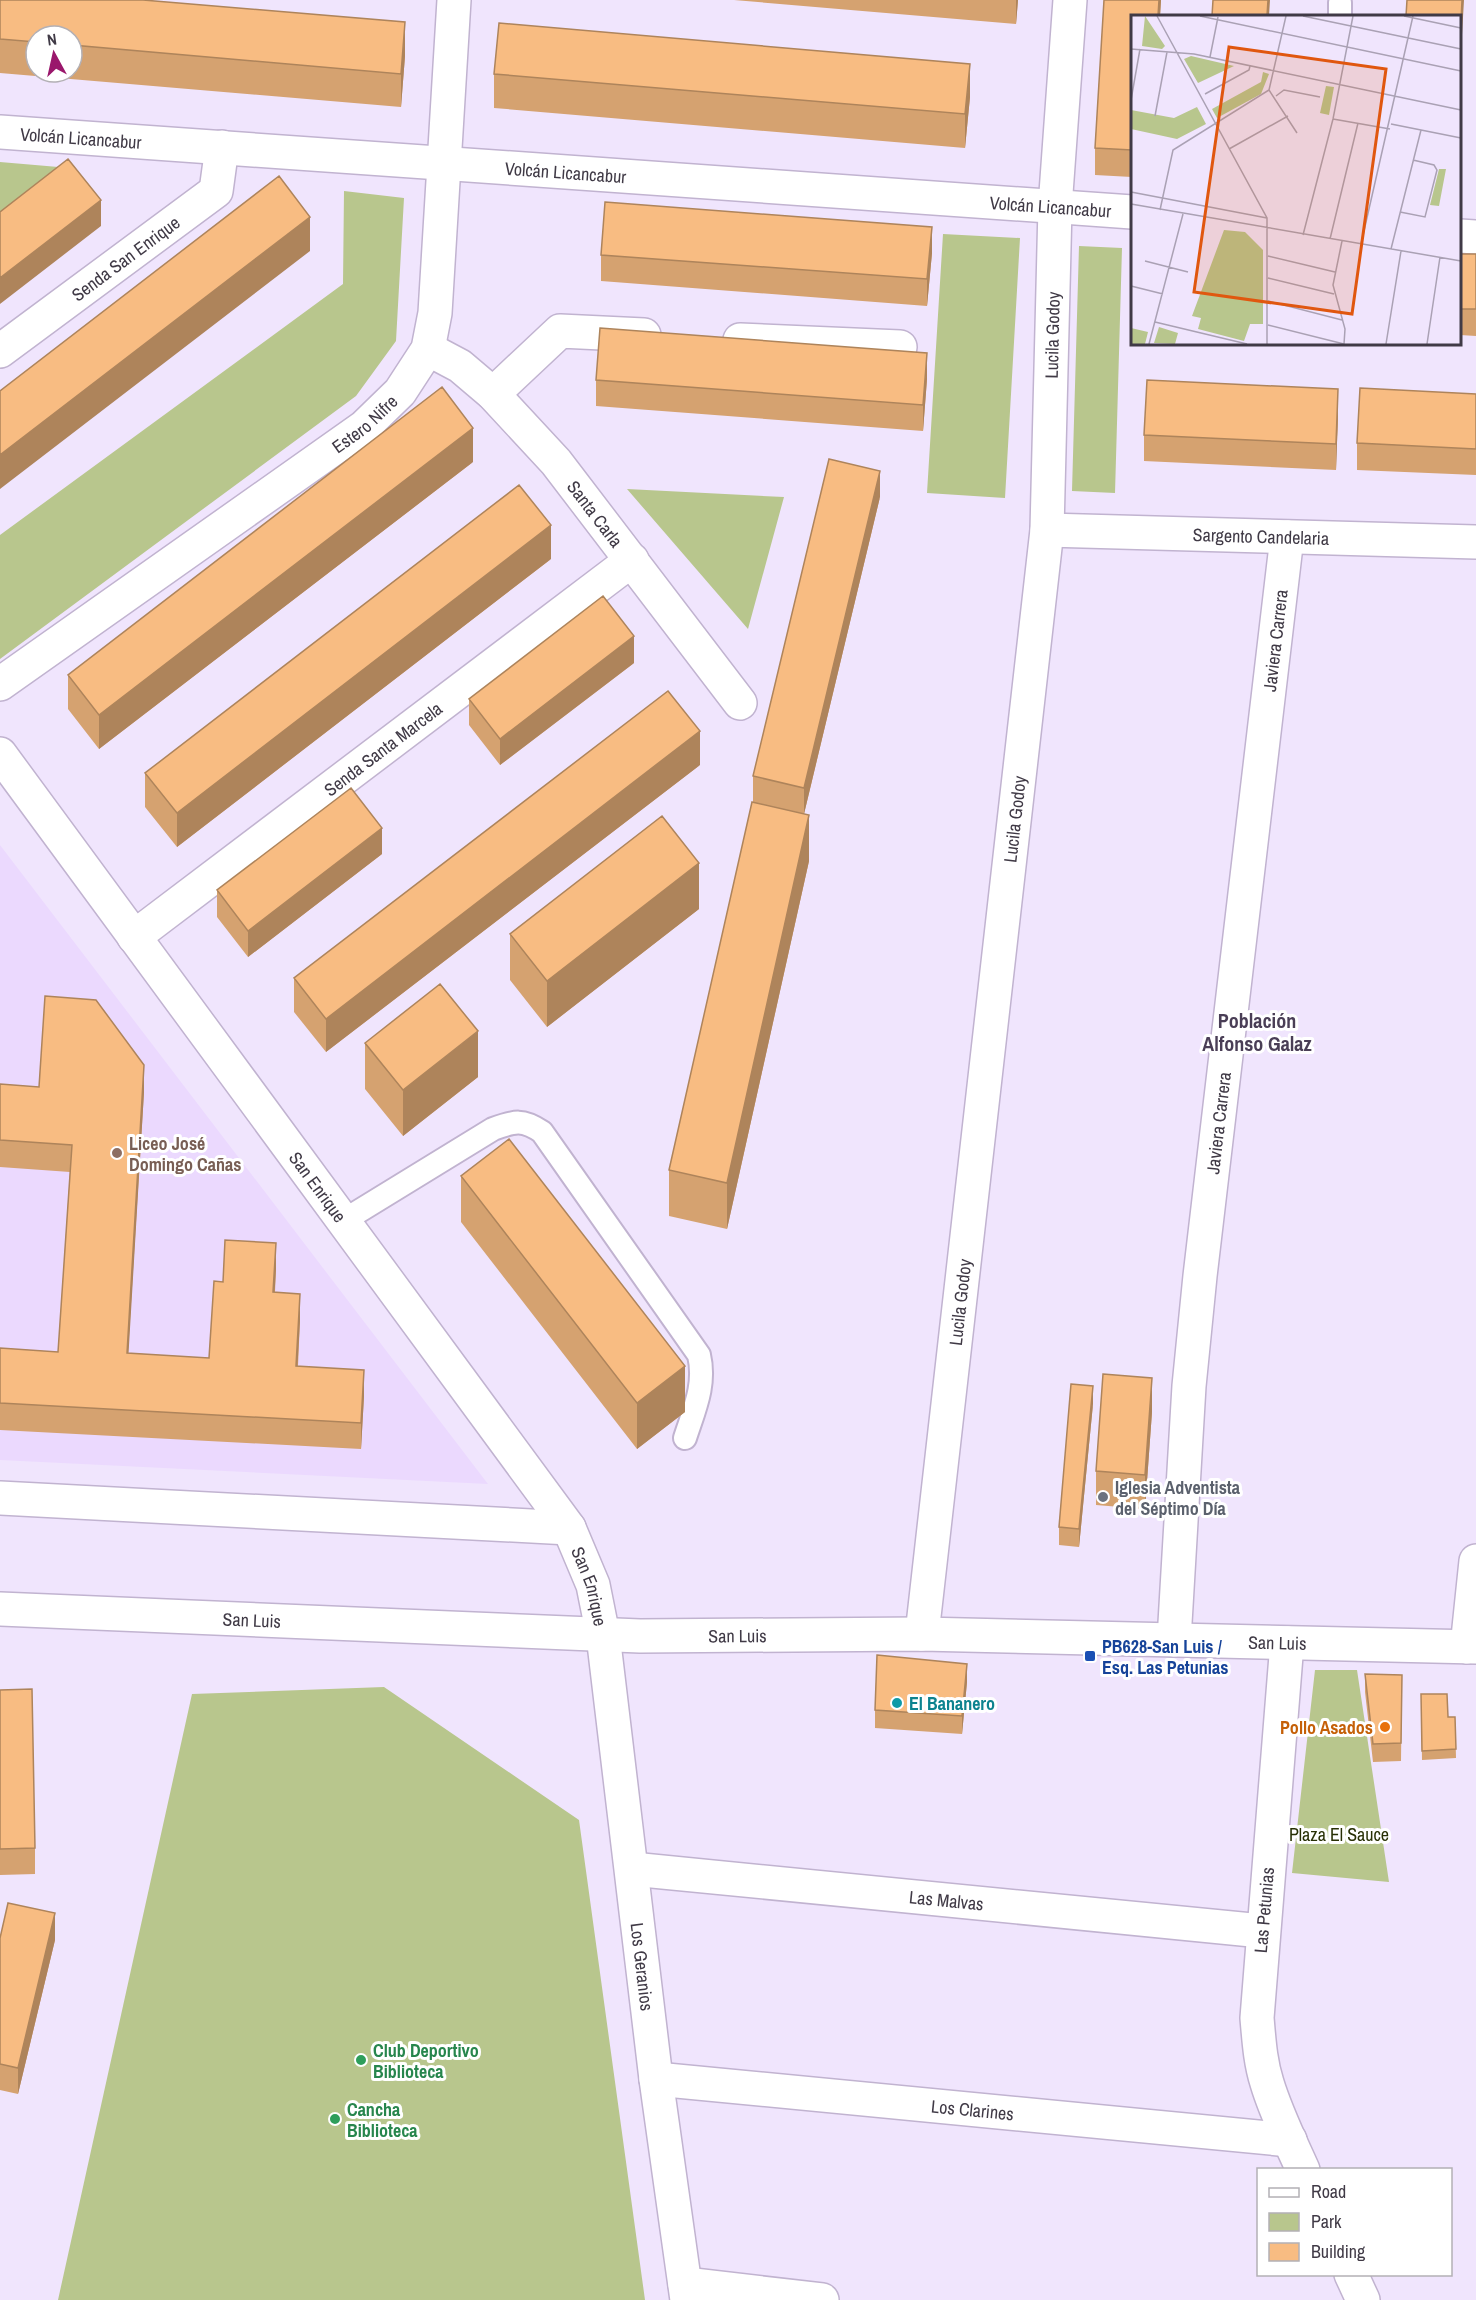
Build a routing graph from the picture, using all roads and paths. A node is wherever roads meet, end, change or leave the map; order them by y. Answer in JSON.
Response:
{"nodes":[{"id":1,"x":454,"y":0,"type":"edge"},
{"id":2,"x":1070,"y":0,"type":"edge"},
{"id":3,"x":0,"y":132,"type":"edge"},
{"id":4,"x":222,"y":147,"type":"junction"},
{"id":5,"x":443,"y":163,"type":"junction"},
{"id":6,"x":1055,"y":207,"type":"junction"},
{"id":7,"x":1131,"y":212,"type":"edge"},
{"id":8,"x":1461,"y":236,"type":"edge"},
{"id":9,"x":1476,"y":237,"type":"edge"},
{"id":10,"x":677,"y":337,"type":"edge"},
{"id":11,"x":712,"y":339,"type":"edge"},
{"id":12,"x":900,"y":347,"type":"dead end"},
{"id":13,"x":428,"y":349,"type":"junction"},
{"id":14,"x":0,"y":351,"type":"edge"},
{"id":15,"x":493,"y":394,"type":"junction"},
{"id":16,"x":1047,"y":531,"type":"junction"},
{"id":17,"x":1287,"y":537,"type":"junction"},
{"id":18,"x":1476,"y":542,"type":"edge"},
{"id":19,"x":632,"y":560,"type":"junction"},
{"id":20,"x":0,"y":684,"type":"edge"},
{"id":21,"x":740,"y":703,"type":"dead end"},
{"id":22,"x":0,"y":754,"type":"edge"},
{"id":23,"x":134,"y":937,"type":"junction"},
{"id":24,"x":343,"y":1221,"type":"junction"},
{"id":25,"x":685,"y":1438,"type":"dead end"},
{"id":26,"x":0,"y":1498,"type":"edge"},
{"id":27,"x":569,"y":1528,"type":"junction"},
{"id":28,"x":1476,"y":1561,"type":"edge"},
{"id":29,"x":0,"y":1609,"type":"edge"},
{"id":30,"x":922,"y":1634,"type":"junction"},
{"id":31,"x":603,"y":1635,"type":"junction"},
{"id":32,"x":1174,"y":1640,"type":"junction"},
{"id":33,"x":1287,"y":1643,"type":"junction"},
{"id":34,"x":1471,"y":1647,"type":"edge"},
{"id":35,"x":632,"y":1869,"type":"junction"},
{"id":36,"x":1262,"y":1931,"type":"junction"},
{"id":37,"x":656,"y":2079,"type":"junction"},
{"id":38,"x":1297,"y":2155,"type":"edge"},
{"id":39,"x":1352,"y":2276,"type":"edge"},
{"id":40,"x":686,"y":2292,"type":"edge"},
{"id":41,"x":822,"y":2300,"type":"edge"},
{"id":42,"x":1363,"y":2300,"type":"edge"}],
"edges":[{"from":1,"to":5,"type":"street","name":"Estero Nifre"},
{"from":2,"to":6,"type":"street","name":"Lucila Godoy"},
{"from":3,"to":4,"type":"street","name":"Volcán Licancabur"},
{"from":4,"to":5,"type":"street","name":"Volcán Licancabur"},
{"from":4,"to":14,"type":"street","name":"Senda San Enrique"},
{"from":5,"to":6,"type":"street","name":"Volcán Licancabur"},
{"from":5,"to":13,"type":"street","name":"Estero Nifre"},
{"from":6,"to":7,"type":"street","name":"Volcán Licancabur"},
{"from":6,"to":16,"type":"street","name":"Lucila Godoy"},
{"from":8,"to":9,"type":"street"},
{"from":10,"to":15,"type":"street"},
{"from":11,"to":12,"type":"street"},
{"from":13,"to":15,"type":"street","name":"Santa Carla"},
{"from":13,"to":20,"type":"street","name":"Estero Nifre"},
{"from":15,"to":19,"type":"street","name":"Santa Carla"},
{"from":16,"to":17,"type":"street","name":"Sargento Candelaria"},
{"from":16,"to":30,"type":"street","name":"Lucila Godoy"},
{"from":17,"to":18,"type":"street","name":"Sargento Candelaria"},
{"from":17,"to":32,"type":"street","name":"Javiera Carrera"},
{"from":19,"to":21,"type":"street","name":"Santa Carla"},
{"from":19,"to":23,"type":"street","name":"Senda Santa Marcela"},
{"from":22,"to":23,"type":"street","name":"San Enrique"},
{"from":23,"to":24,"type":"street","name":"San Enrique"},
{"from":24,"to":25,"type":"lane"},
{"from":24,"to":27,"type":"street","name":"San Enrique"},
{"from":26,"to":27,"type":"street"},
{"from":27,"to":31,"type":"street","name":"San Enrique"},
{"from":28,"to":34,"type":"street"},
{"from":29,"to":31,"type":"street","name":"San Luis"},
{"from":30,"to":31,"type":"street","name":"San Luis"},
{"from":30,"to":32,"type":"street","name":"San Luis"},
{"from":31,"to":35,"type":"street","name":"Los Geranios"},
{"from":32,"to":33,"type":"street","name":"San Luis"},
{"from":33,"to":34,"type":"street","name":"San Luis"},
{"from":33,"to":36,"type":"street","name":"Las Petunias"},
{"from":35,"to":36,"type":"street","name":"Las Malvas"},
{"from":35,"to":37,"type":"street","name":"Los Geranios"},
{"from":36,"to":38,"type":"street","name":"Las Petunias"},
{"from":37,"to":38,"type":"street","name":"Los Clarines"},
{"from":37,"to":40,"type":"street","name":"Los Geranios"},
{"from":39,"to":42,"type":"street"},
{"from":40,"to":41,"type":"street"}]}
